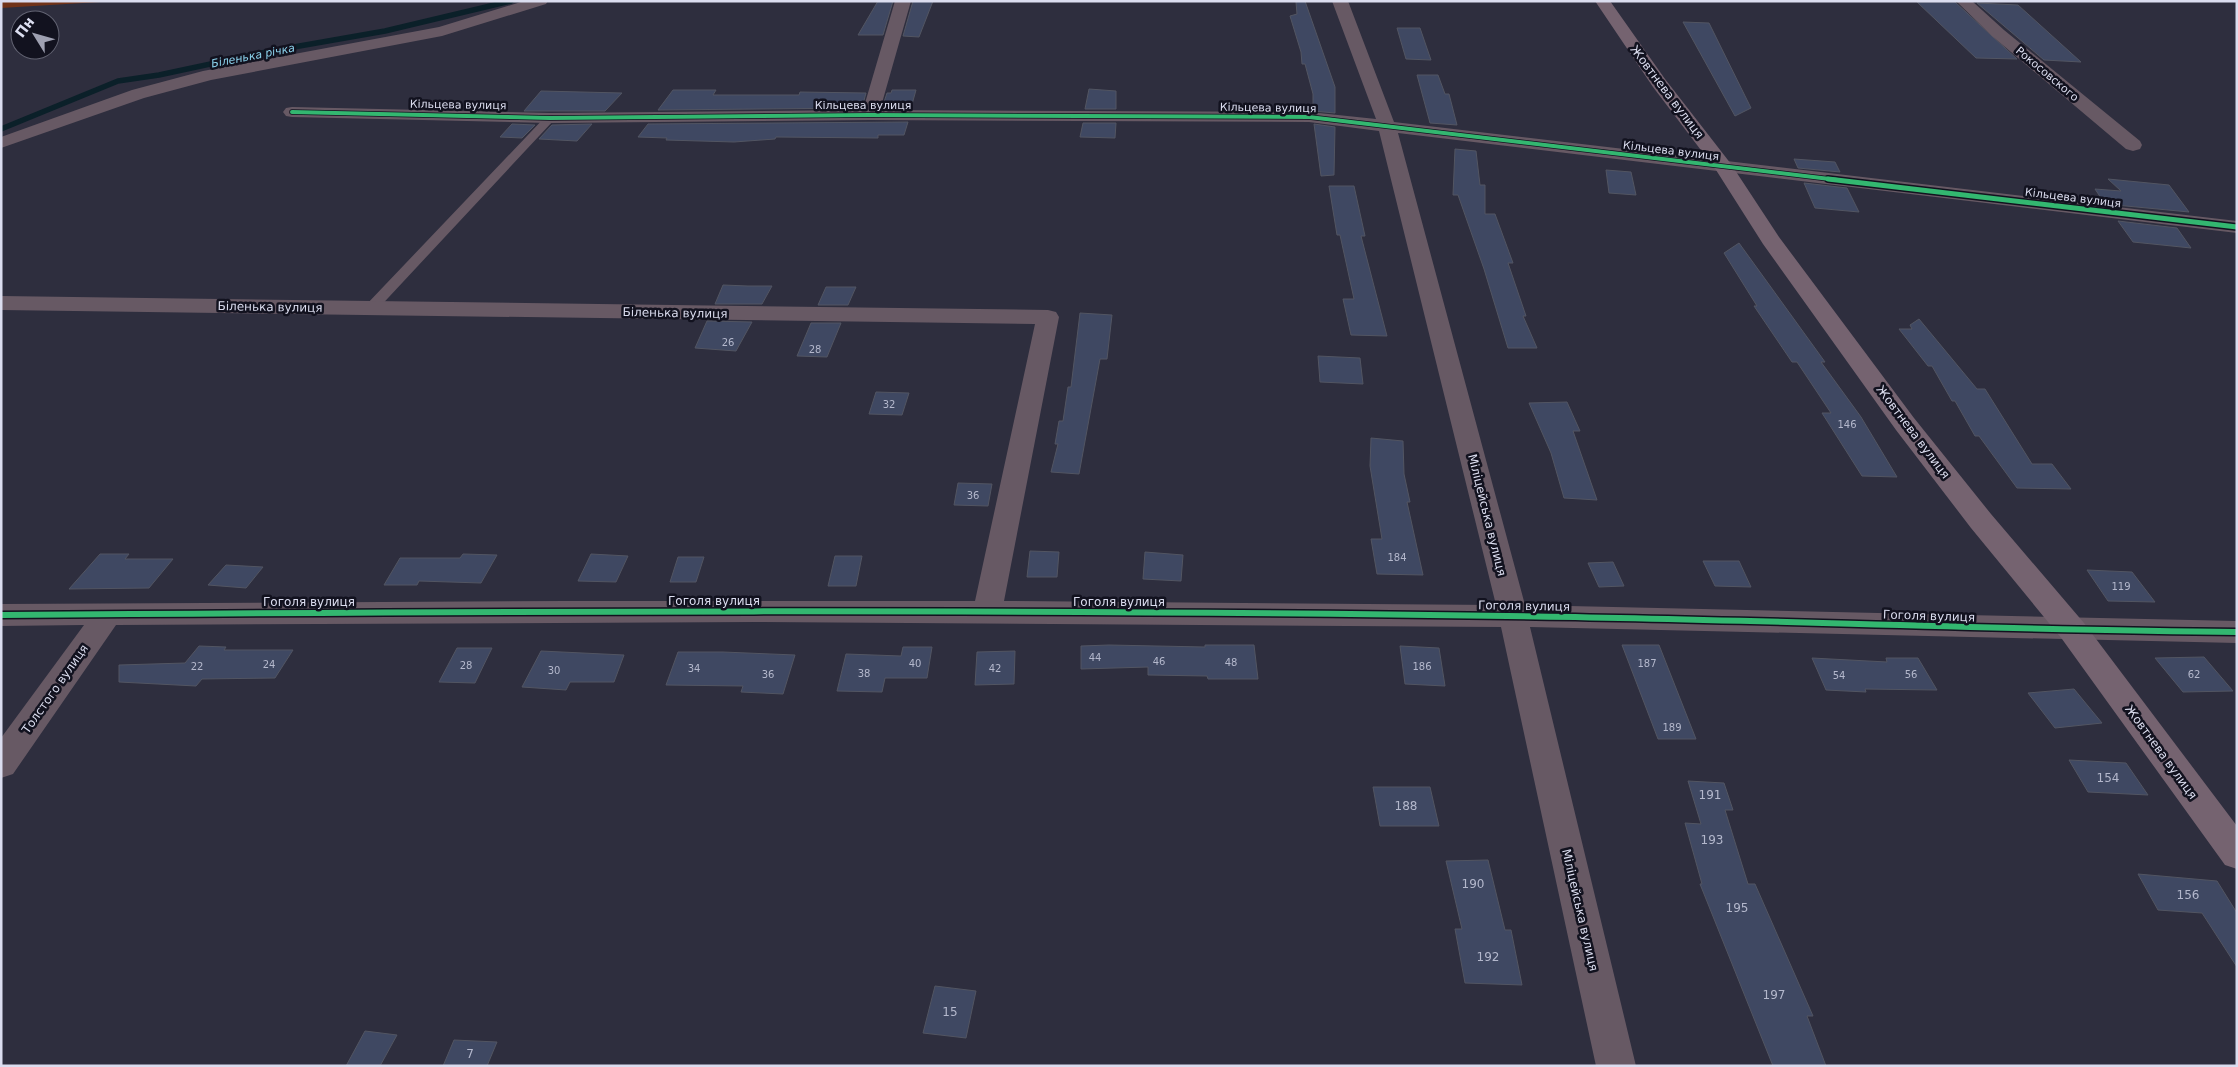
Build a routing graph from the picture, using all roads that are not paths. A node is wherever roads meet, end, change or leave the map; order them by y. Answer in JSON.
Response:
{"nodes":[{"id":1,"x":541,"y":1,"type":"edge"},
{"id":2,"x":903,"y":1,"type":"edge"},
{"id":3,"x":1340,"y":1,"type":"edge"},
{"id":4,"x":1602,"y":1,"type":"edge"},
{"id":5,"x":1964,"y":1,"type":"edge"},
{"id":6,"x":292,"y":112,"type":"dead end"},
{"id":7,"x":870,"y":115,"type":"junction"},
{"id":8,"x":550,"y":118,"type":"junction"},
{"id":9,"x":1387,"y":126,"type":"junction"},
{"id":10,"x":1,"y":143,"type":"edge"},
{"id":11,"x":2133,"y":145,"type":"dead end"},
{"id":12,"x":1724,"y":168,"type":"junction"},
{"id":13,"x":2237,"y":227,"type":"edge"},
{"id":14,"x":1,"y":303,"type":"edge"},
{"id":15,"x":370,"y":309,"type":"junction"},
{"id":16,"x":986,"y":612,"type":"junction"},
{"id":17,"x":108,"y":614,"type":"junction"},
{"id":18,"x":1,"y":615,"type":"edge"},
{"id":19,"x":1513,"y":616,"type":"junction"},
{"id":20,"x":2072,"y":631,"type":"junction"},
{"id":21,"x":2237,"y":632,"type":"edge"},
{"id":22,"x":1,"y":764,"type":"edge"},
{"id":23,"x":2237,"y":854,"type":"edge"},
{"id":24,"x":1616,"y":1066,"type":"edge"}],
"edges":[{"from":1,"to":10,"type":"street"},
{"from":2,"to":7,"type":"street"},
{"from":3,"to":9,"type":"street","name":"Міліцейська вулиця"},
{"from":4,"to":12,"type":"main road","name":"Жовтнева вулиця"},
{"from":5,"to":11,"type":"street","name":"Рокосовского"},
{"from":6,"to":8,"type":"street","name":"Кільцева вулиця"},
{"from":7,"to":8,"type":"street","name":"Кільцева вулиця"},
{"from":7,"to":9,"type":"street","name":"Кільцева вулиця"},
{"from":8,"to":15,"type":"lane"},
{"from":9,"to":12,"type":"street","name":"Кільцева вулиця"},
{"from":9,"to":19,"type":"street","name":"Міліцейська вулиця"},
{"from":12,"to":13,"type":"street","name":"Кільцева вулиця"},
{"from":12,"to":20,"type":"main road","name":"Жовтнева вулиця"},
{"from":14,"to":15,"type":"street","name":"Біленька вулиця"},
{"from":15,"to":16,"type":"street","name":"Біленька вулиця"},
{"from":16,"to":17,"type":"street","name":"Гоголя вулиця"},
{"from":16,"to":19,"type":"street","name":"Гоголя вулиця"},
{"from":17,"to":18,"type":"street","name":"Гоголя вулиця"},
{"from":17,"to":22,"type":"street","name":"Толстого вулиця"},
{"from":19,"to":20,"type":"street","name":"Гоголя вулиця"},
{"from":19,"to":24,"type":"street","name":"Міліцейська вулиця"},
{"from":20,"to":21,"type":"street","name":"Гоголя вулиця"},
{"from":20,"to":23,"type":"main road","name":"Жовтнева вулиця"}]}
